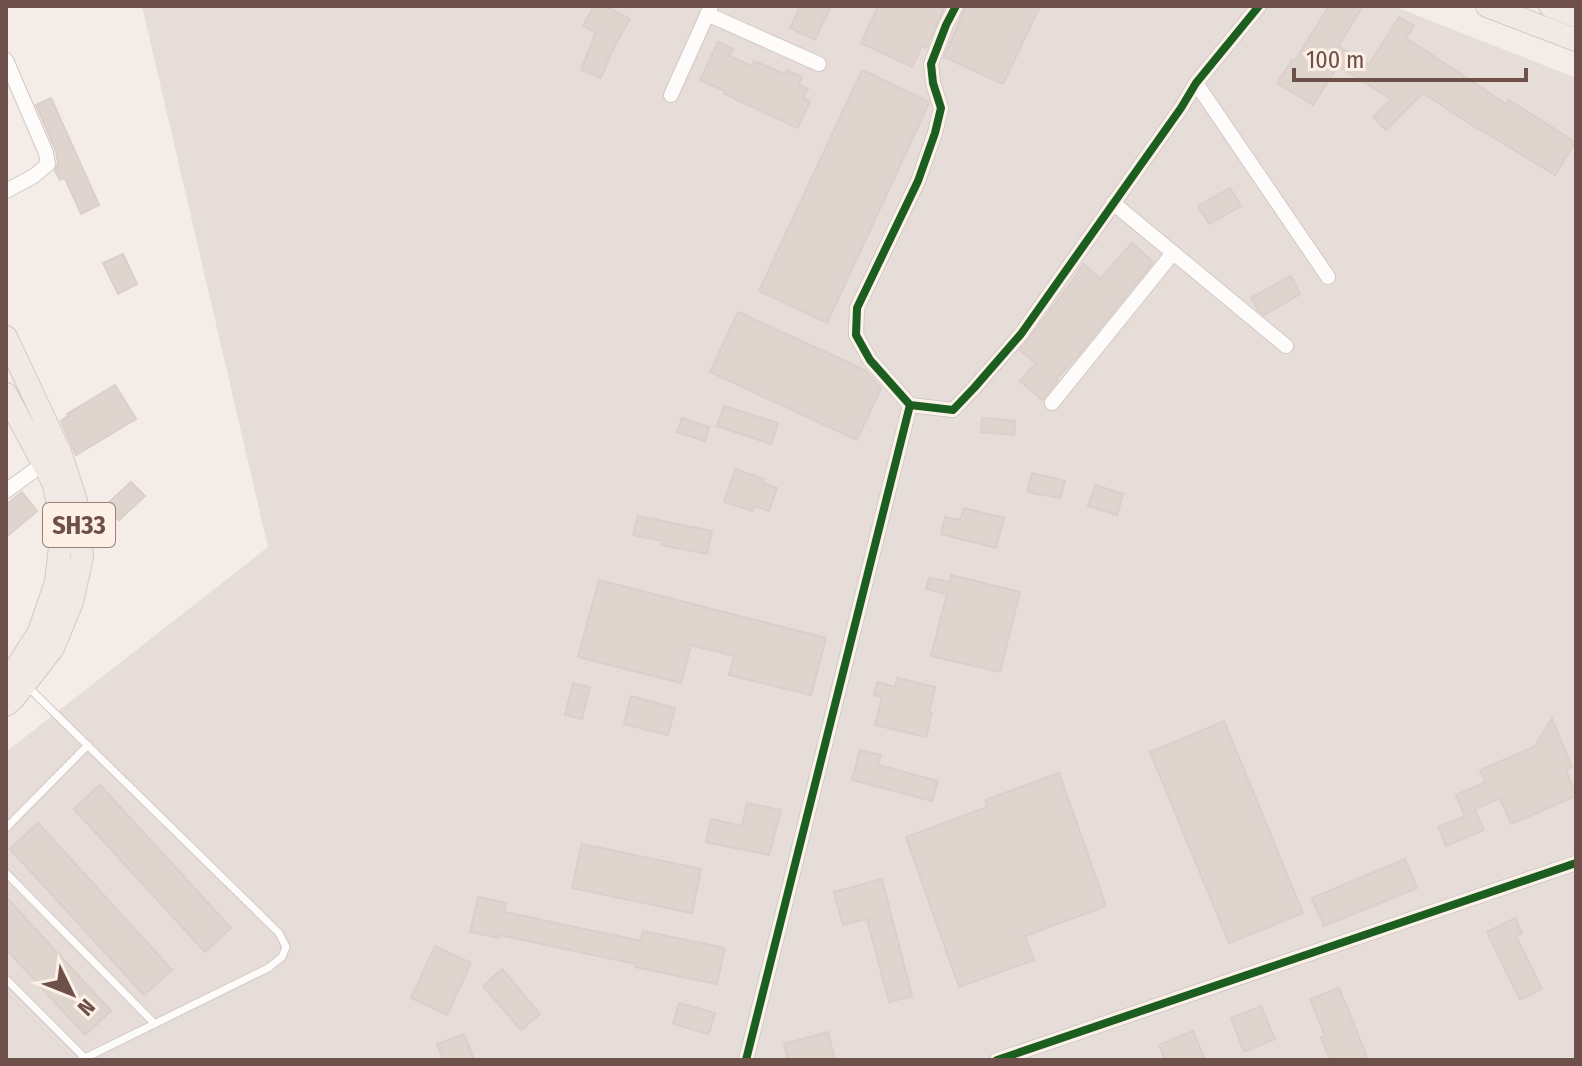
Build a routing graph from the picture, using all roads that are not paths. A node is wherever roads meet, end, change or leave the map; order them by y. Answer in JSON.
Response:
{"nodes":[{"id":1,"x":956,"y":6,"type":"edge"},
{"id":2,"x":1259,"y":6,"type":"edge"},
{"id":3,"x":1487,"y":6,"type":"edge"},
{"id":4,"x":1550,"y":6,"type":"edge"},
{"id":5,"x":709,"y":10,"type":"edge"},
{"id":6,"x":1576,"y":16,"type":"edge"},
{"id":7,"x":1576,"y":40,"type":"edge"},
{"id":8,"x":6,"y":60,"type":"edge"},
{"id":9,"x":819,"y":64,"type":"dead end"},
{"id":10,"x":1196,"y":83,"type":"junction"},
{"id":11,"x":671,"y":95,"type":"dead end"},
{"id":12,"x":6,"y":191,"type":"edge"},
{"id":13,"x":1113,"y":203,"type":"junction"},
{"id":14,"x":1173,"y":253,"type":"junction"},
{"id":15,"x":1328,"y":277,"type":"dead end"},
{"id":16,"x":6,"y":337,"type":"edge"},
{"id":17,"x":1286,"y":346,"type":"dead end"},
{"id":18,"x":6,"y":394,"type":"edge"},
{"id":19,"x":1052,"y":403,"type":"dead end"},
{"id":20,"x":910,"y":405,"type":"junction"},
{"id":21,"x":43,"y":464,"type":"junction"},
{"id":22,"x":6,"y":491,"type":"edge"},
{"id":23,"x":15,"y":679,"type":"edge"},
{"id":24,"x":6,"y":705,"type":"edge"},
{"id":25,"x":88,"y":745,"type":"junction"},
{"id":26,"x":6,"y":828,"type":"edge"},
{"id":27,"x":1576,"y":863,"type":"edge"},
{"id":28,"x":6,"y":873,"type":"edge"},
{"id":29,"x":6,"y":979,"type":"edge"},
{"id":30,"x":155,"y":1024,"type":"junction"},
{"id":31,"x":83,"y":1059,"type":"edge"},
{"id":32,"x":746,"y":1060,"type":"edge"},
{"id":33,"x":997,"y":1060,"type":"edge"}],
"edges":[{"from":1,"to":20,"type":"street"},
{"from":2,"to":10,"type":"street"},
{"from":3,"to":7,"type":"main road"},
{"from":4,"to":6,"type":"main road"},
{"from":5,"to":9,"type":"street"},
{"from":5,"to":11,"type":"street"},
{"from":8,"to":12,"type":"street"},
{"from":10,"to":13,"type":"street"},
{"from":10,"to":15,"type":"street"},
{"from":13,"to":14,"type":"street"},
{"from":13,"to":20,"type":"street"},
{"from":14,"to":17,"type":"street"},
{"from":14,"to":19,"type":"street"},
{"from":16,"to":23,"type":"main road","number":"SH33"},
{"from":18,"to":21,"type":"main road","number":"SH33"},
{"from":20,"to":32,"type":"street"},
{"from":21,"to":22,"type":"street"},
{"from":21,"to":23,"type":"main road","number":"SH33"},
{"from":23,"to":24,"type":"main road","number":"SH33"},
{"from":23,"to":25,"type":"lane"},
{"from":25,"to":26,"type":"lane"},
{"from":25,"to":30,"type":"lane"},
{"from":27,"to":33,"type":"street"},
{"from":28,"to":30,"type":"lane"},
{"from":29,"to":31,"type":"lane"},
{"from":30,"to":31,"type":"lane"}]}
